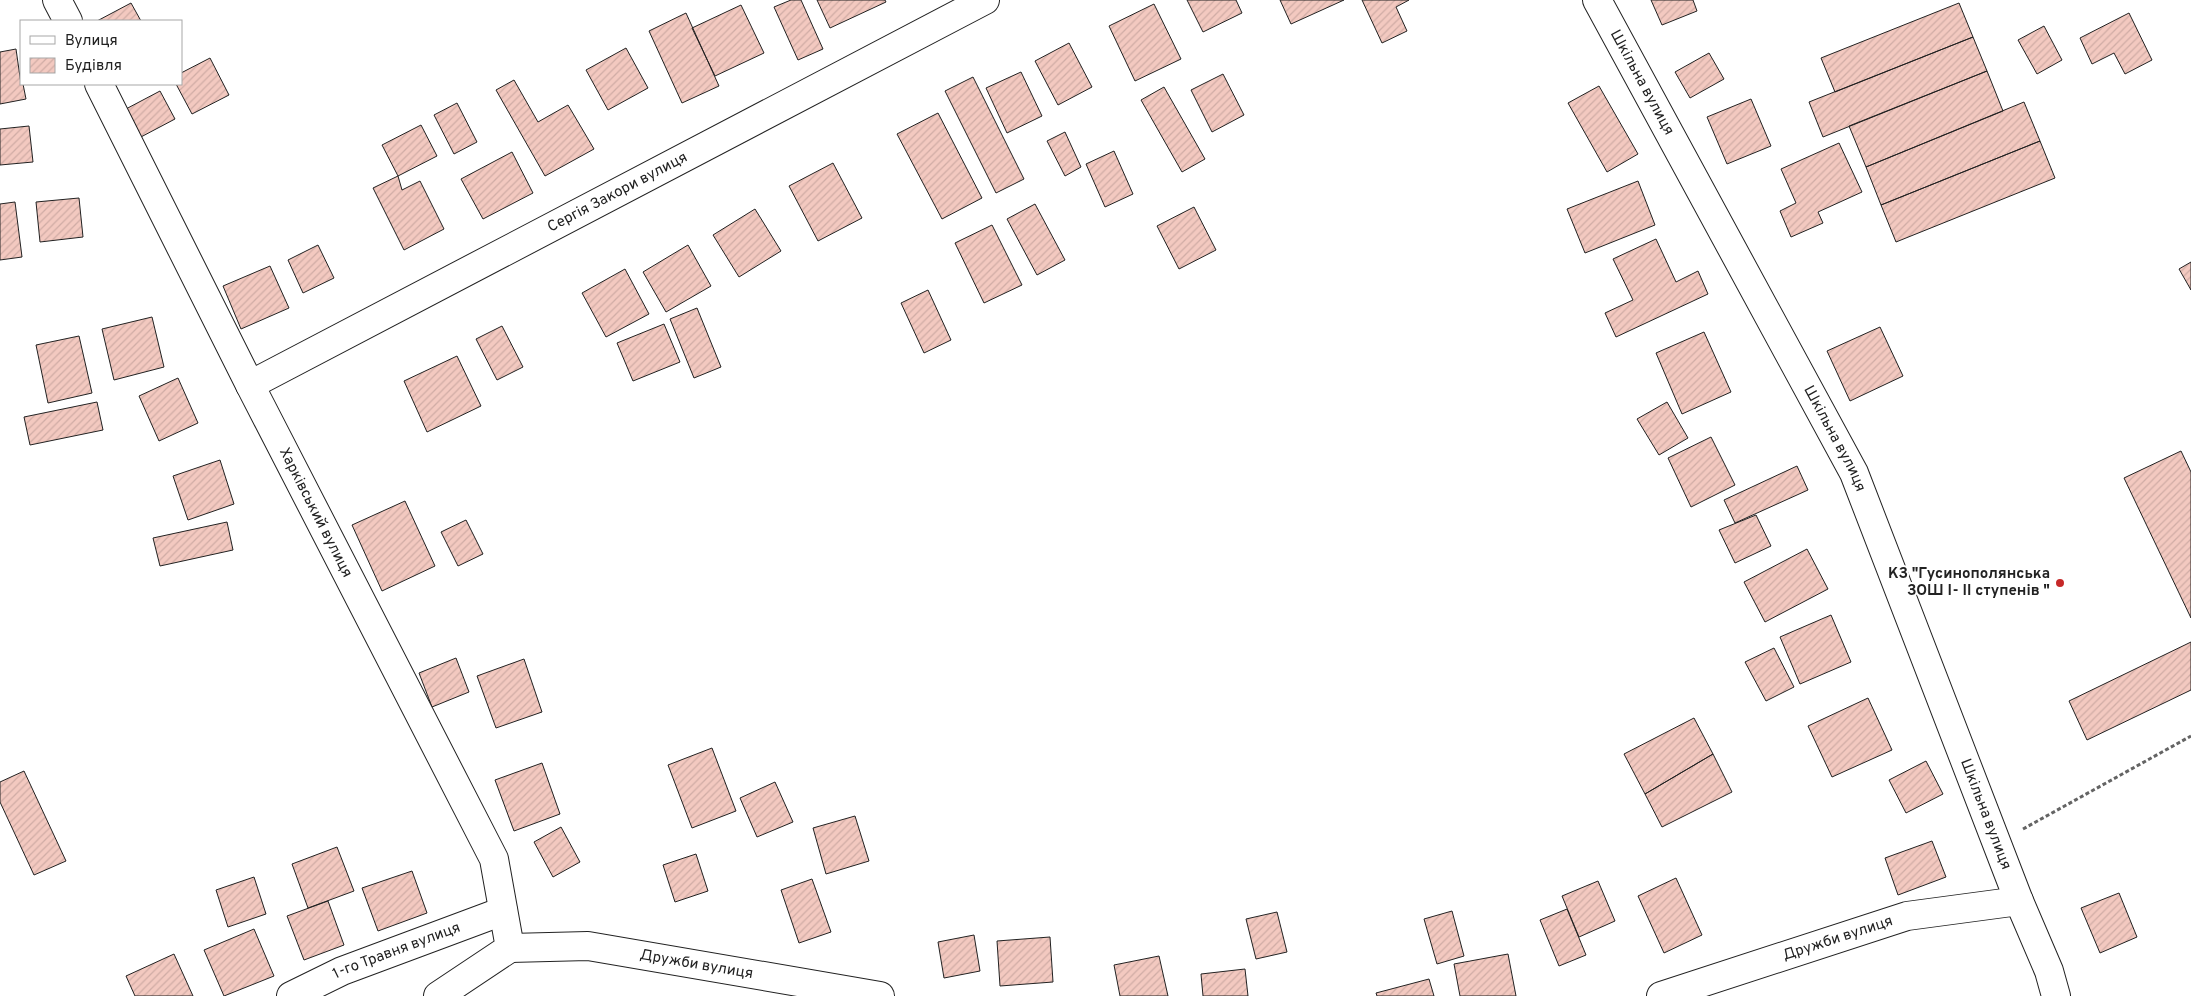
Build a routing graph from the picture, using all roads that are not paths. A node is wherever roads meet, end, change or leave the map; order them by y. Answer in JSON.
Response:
{"nodes":[{"id":1,"x":57,"y":0,"type":"edge"},
{"id":2,"x":985,"y":0,"type":"edge"},
{"id":3,"x":1597,"y":0,"type":"edge"},
{"id":4,"x":67,"y":20,"type":"edge"},
{"id":5,"x":100,"y":85,"type":"edge"},
{"id":6,"x":250,"y":385,"type":"junction"},
{"id":7,"x":2019,"y":901,"type":"junction"},
{"id":8,"x":503,"y":911,"type":"junction"},
{"id":9,"x":510,"y":948,"type":"junction"},
{"id":10,"x":291,"y":996,"type":"edge"},
{"id":11,"x":438,"y":996,"type":"edge"},
{"id":12,"x":880,"y":996,"type":"edge"},
{"id":13,"x":1661,"y":996,"type":"edge"},
{"id":14,"x":2056,"y":996,"type":"edge"}],
"edges":[{"from":1,"to":4,"type":"street"},
{"from":2,"to":6,"type":"street","name":"Сергія Закори вулиця"},
{"from":3,"to":7,"type":"street","name":"Шкільна вулиця"},
{"from":5,"to":6,"type":"street","name":"Харківський вулиця"},
{"from":6,"to":8,"type":"street","name":"Харківський вулиця"},
{"from":7,"to":13,"type":"street","name":"Дружби вулиця"},
{"from":7,"to":14,"type":"street","name":"Шкільна вулиця"},
{"from":8,"to":9,"type":"street","name":"Харківський вулиця"},
{"from":8,"to":10,"type":"street","name":"1-го Травня вулиця"},
{"from":9,"to":11,"type":"street"},
{"from":9,"to":12,"type":"street","name":"Дружби вулиця"}]}
